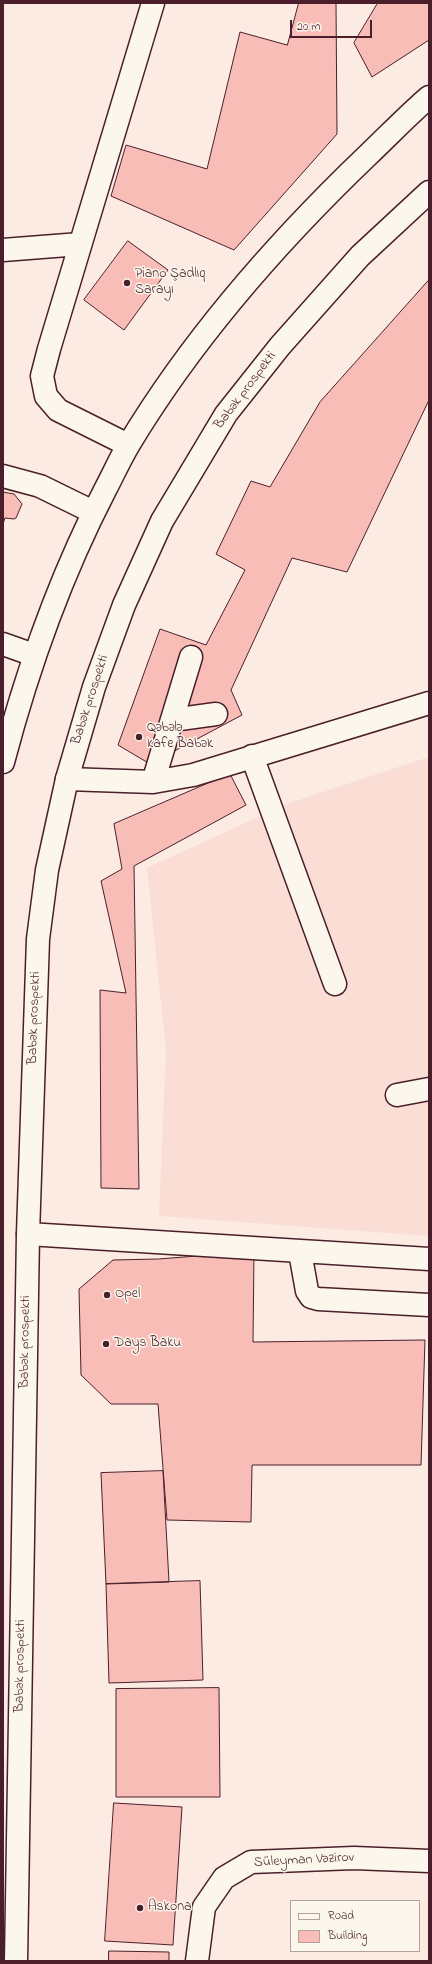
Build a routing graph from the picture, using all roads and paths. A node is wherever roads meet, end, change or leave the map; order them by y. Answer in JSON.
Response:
{"nodes":[{"id":1,"x":153,"y":3,"type":"edge"},
{"id":2,"x":429,"y":97,"type":"edge"},
{"id":3,"x":429,"y":192,"type":"edge"},
{"id":4,"x":80,"y":244,"type":"junction"},
{"id":5,"x":3,"y":250,"type":"edge"},
{"id":6,"x":128,"y":445,"type":"junction"},
{"id":7,"x":3,"y":476,"type":"edge"},
{"id":8,"x":93,"y":512,"type":"junction"},
{"id":9,"x":3,"y":644,"type":"edge"},
{"id":10,"x":34,"y":655,"type":"junction"},
{"id":11,"x":191,"y":657,"type":"dead end"},
{"id":12,"x":429,"y":704,"type":"edge"},
{"id":13,"x":216,"y":714,"type":"dead end"},
{"id":14,"x":172,"y":720,"type":"junction"},
{"id":15,"x":252,"y":756,"type":"junction"},
{"id":16,"x":3,"y":762,"type":"edge"},
{"id":17,"x":67,"y":779,"type":"junction"},
{"id":18,"x":153,"y":782,"type":"junction"},
{"id":19,"x":335,"y":984,"type":"dead end"},
{"id":20,"x":429,"y":1089,"type":"edge"},
{"id":21,"x":396,"y":1095,"type":"dead end"},
{"id":22,"x":28,"y":1234,"type":"junction"},
{"id":23,"x":300,"y":1252,"type":"junction"},
{"id":24,"x":429,"y":1259,"type":"edge"},
{"id":25,"x":429,"y":1305,"type":"edge"},
{"id":26,"x":429,"y":1861,"type":"edge"},
{"id":27,"x":16,"y":1961,"type":"edge"},
{"id":28,"x":198,"y":1961,"type":"edge"}],
"edges":[{"from":1,"to":4,"type":"main road"},
{"from":2,"to":6,"type":"main road"},
{"from":3,"to":17,"type":"main road","name":"Babək prospekti"},
{"from":4,"to":5,"type":"main road"},
{"from":4,"to":6,"type":"main road"},
{"from":6,"to":8,"type":"main road"},
{"from":7,"to":8,"type":"main road"},
{"from":8,"to":10,"type":"main road"},
{"from":9,"to":10,"type":"main road"},
{"from":10,"to":16,"type":"main road"},
{"from":11,"to":14,"type":"main road"},
{"from":12,"to":15,"type":"main road"},
{"from":13,"to":14,"type":"main road"},
{"from":14,"to":18,"type":"main road"},
{"from":15,"to":18,"type":"main road"},
{"from":15,"to":19,"type":"main road"},
{"from":17,"to":18,"type":"main road"},
{"from":17,"to":22,"type":"main road","name":"Babək prospekti"},
{"from":20,"to":21,"type":"main road"},
{"from":22,"to":23,"type":"main road"},
{"from":22,"to":27,"type":"main road","name":"Babək prospekti"},
{"from":23,"to":24,"type":"main road"},
{"from":23,"to":25,"type":"main road"},
{"from":26,"to":28,"type":"main road","name":"Süleyman Vəzirov"}]}
